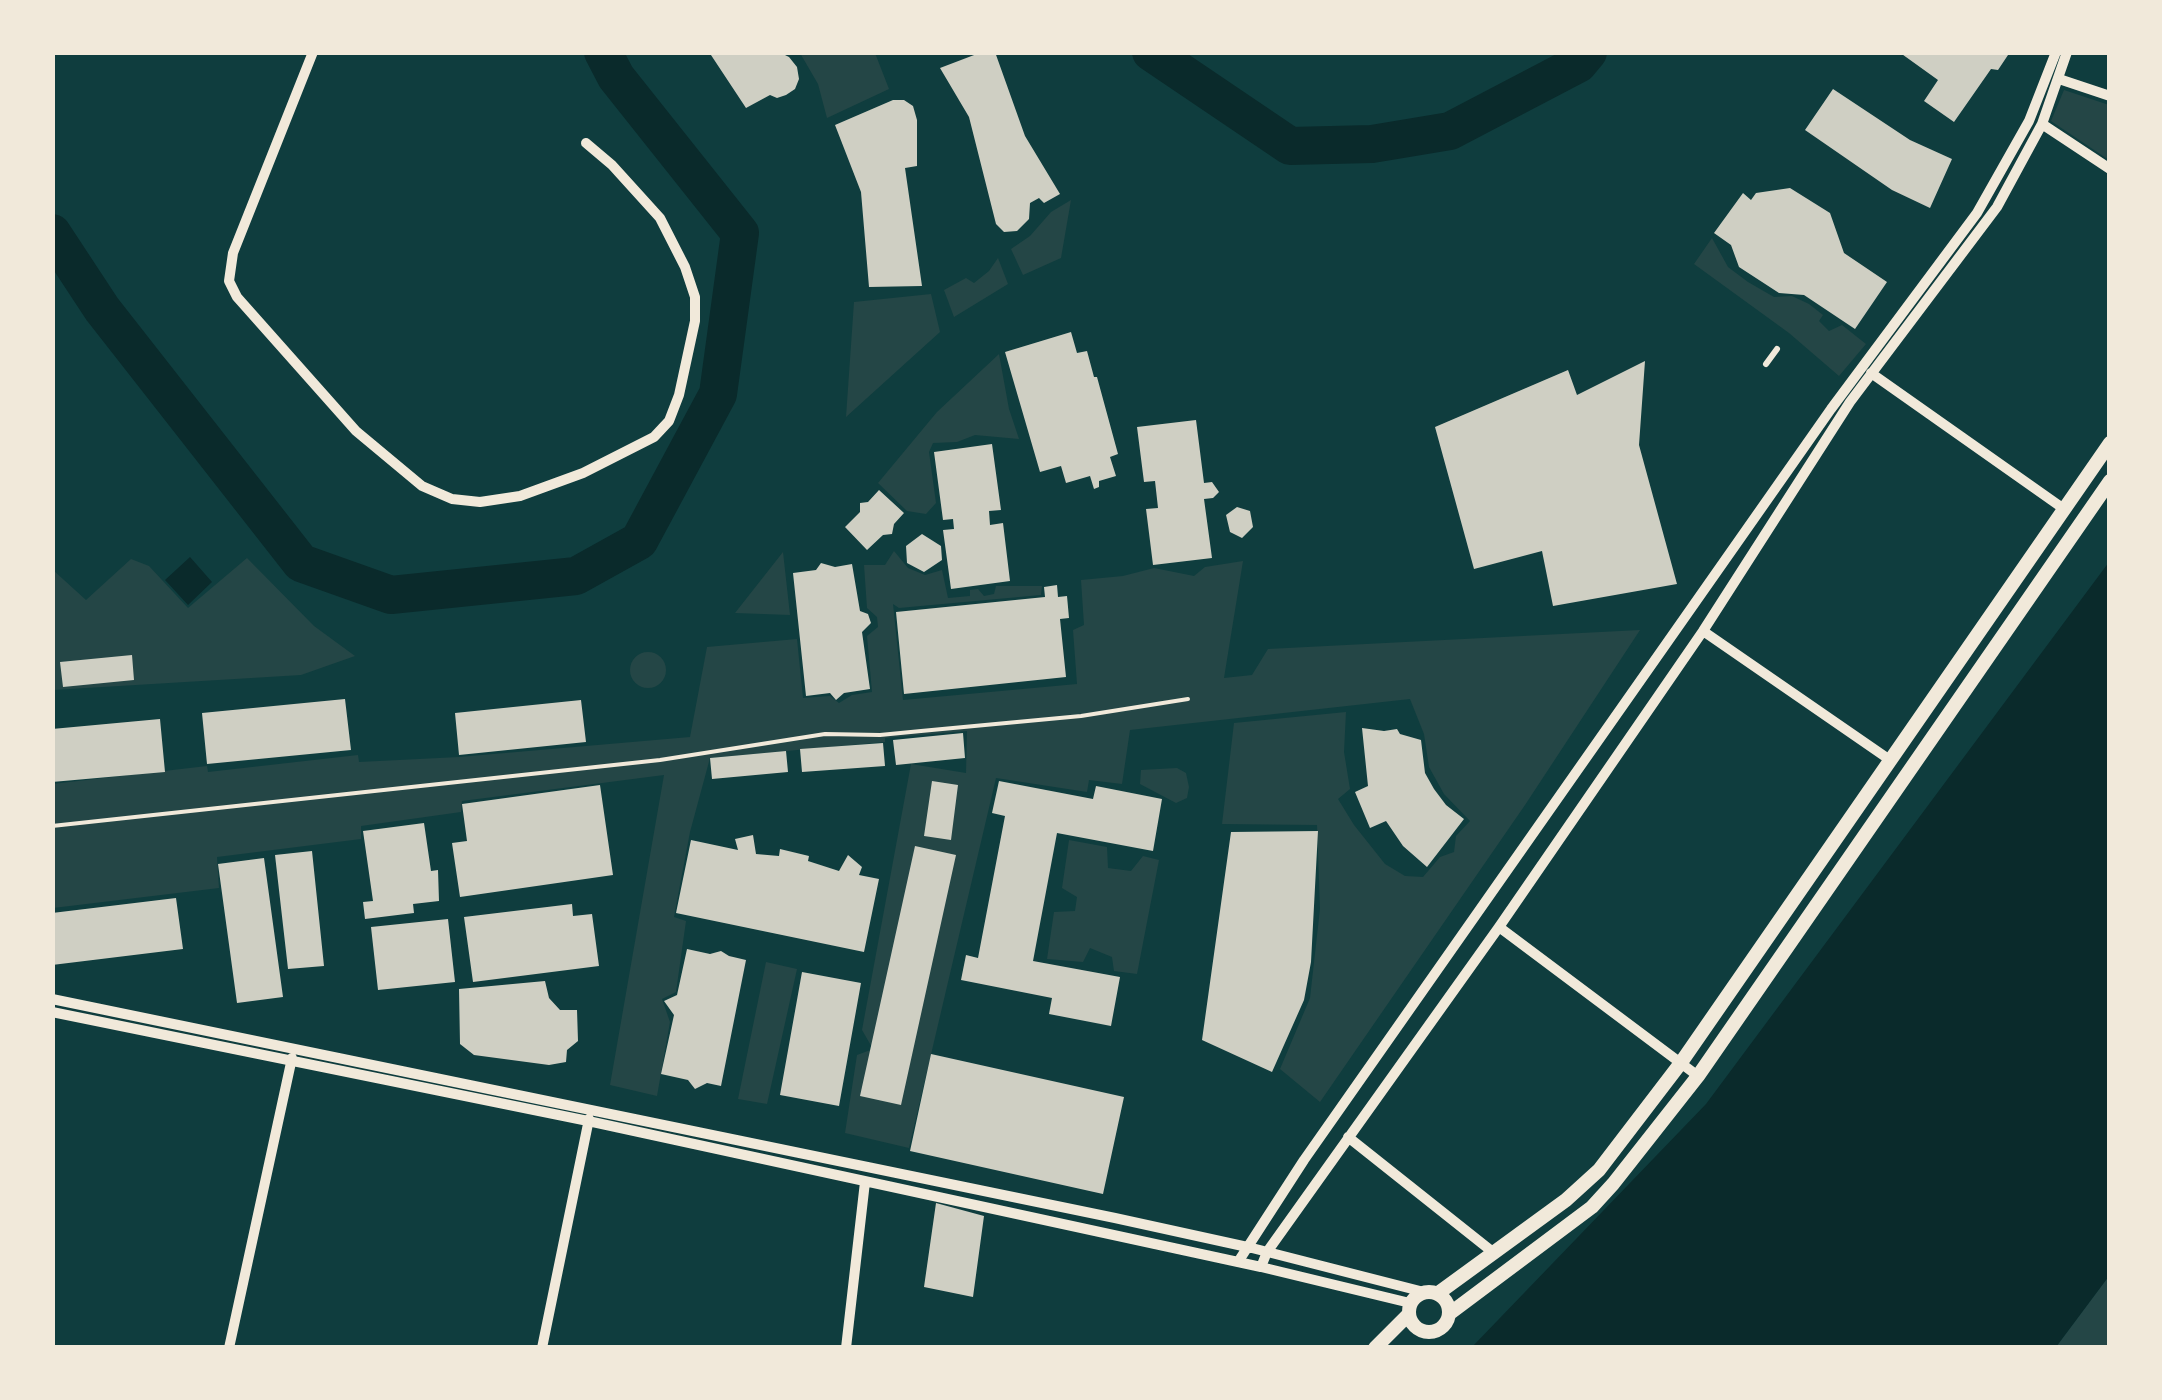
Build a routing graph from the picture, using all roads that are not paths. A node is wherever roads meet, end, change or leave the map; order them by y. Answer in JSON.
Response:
{"nodes":[{"id":1,"x":313,"y":52,"type":"edge"},
{"id":2,"x":2056,"y":52,"type":"edge"},
{"id":3,"x":2067,"y":52,"type":"edge"},
{"id":4,"x":2058,"y":80,"type":"junction"},
{"id":5,"x":2110,"y":96,"type":"edge"},
{"id":6,"x":2042,"y":124,"type":"junction"},
{"id":7,"x":586,"y":143,"type":"dead end"},
{"id":8,"x":2110,"y":169,"type":"edge"},
{"id":9,"x":1777,"y":349,"type":"dead end"},
{"id":10,"x":1766,"y":364,"type":"dead end"},
{"id":11,"x":1871,"y":372,"type":"junction"},
{"id":12,"x":2110,"y":443,"type":"edge"},
{"id":13,"x":2110,"y":481,"type":"edge"},
{"id":14,"x":2064,"y":510,"type":"junction"},
{"id":15,"x":1703,"y":630,"type":"junction"},
{"id":16,"x":1890,"y":760,"type":"junction"},
{"id":17,"x":1499,"y":927,"type":"junction"},
{"id":18,"x":52,"y":1000,"type":"edge"},
{"id":19,"x":52,"y":1012,"type":"edge"},
{"id":20,"x":292,"y":1058,"type":"junction"},
{"id":21,"x":1680,"y":1064,"type":"junction"},
{"id":22,"x":1698,"y":1076,"type":"junction"},
{"id":23,"x":593,"y":1109,"type":"junction"},
{"id":24,"x":588,"y":1122,"type":"junction"},
{"id":25,"x":1348,"y":1136,"type":"junction"},
{"id":26,"x":864,"y":1182,"type":"junction"},
{"id":27,"x":1245,"y":1247,"type":"junction"},
{"id":28,"x":1266,"y":1252,"type":"junction"},
{"id":29,"x":1494,"y":1253,"type":"junction"},
{"id":30,"x":1238,"y":1262,"type":"junction"},
{"id":31,"x":1261,"y":1268,"type":"junction"},
{"id":32,"x":1431,"y":1293,"type":"junction"},
{"id":33,"x":1410,"y":1309,"type":"junction"},
{"id":34,"x":1449,"y":1314,"type":"junction"},
{"id":35,"x":1428,"y":1333,"type":"junction"},
{"id":36,"x":229,"y":1348,"type":"edge"},
{"id":37,"x":542,"y":1348,"type":"edge"},
{"id":38,"x":846,"y":1348,"type":"edge"},
{"id":39,"x":1375,"y":1348,"type":"edge"},
{"id":40,"x":1414,"y":1348,"type":"edge"}],
"edges":[{"from":1,"to":7,"type":"street"},
{"from":2,"to":27,"type":"street"},
{"from":3,"to":4,"type":"street"},
{"from":4,"to":5,"type":"street"},
{"from":4,"to":6,"type":"street"},
{"from":6,"to":8,"type":"street"},
{"from":6,"to":11,"type":"street"},
{"from":9,"to":10,"type":"lane"},
{"from":11,"to":14,"type":"street"},
{"from":11,"to":15,"type":"street"},
{"from":12,"to":14,"type":"street"},
{"from":13,"to":22,"type":"street"},
{"from":14,"to":16,"type":"street"},
{"from":15,"to":16,"type":"street"},
{"from":15,"to":17,"type":"street"},
{"from":16,"to":21,"type":"street"},
{"from":17,"to":21,"type":"street"},
{"from":17,"to":25,"type":"street"},
{"from":18,"to":23,"type":"street"},
{"from":19,"to":20,"type":"street"},
{"from":20,"to":24,"type":"street"},
{"from":20,"to":36,"type":"street"},
{"from":21,"to":22,"type":"street"},
{"from":21,"to":29,"type":"street"},
{"from":22,"to":34,"type":"street"},
{"from":23,"to":24,"type":"street"},
{"from":23,"to":27,"type":"street"},
{"from":24,"to":26,"type":"street"},
{"from":24,"to":37,"type":"street"},
{"from":25,"to":28,"type":"street"},
{"from":25,"to":29,"type":"street"},
{"from":26,"to":30,"type":"street"},
{"from":26,"to":38,"type":"street"},
{"from":27,"to":28,"type":"street"},
{"from":27,"to":30,"type":"street"},
{"from":28,"to":31,"type":"street"},
{"from":28,"to":32,"type":"street"},
{"from":29,"to":32,"type":"street"},
{"from":30,"to":31,"type":"street"},
{"from":31,"to":33,"type":"street"},
{"from":32,"to":33,"type":"street"},
{"from":32,"to":34,"type":"street"},
{"from":33,"to":35,"type":"street"},
{"from":33,"to":39,"type":"street"},
{"from":34,"to":35,"type":"street"},
{"from":35,"to":40,"type":"street"}]}
